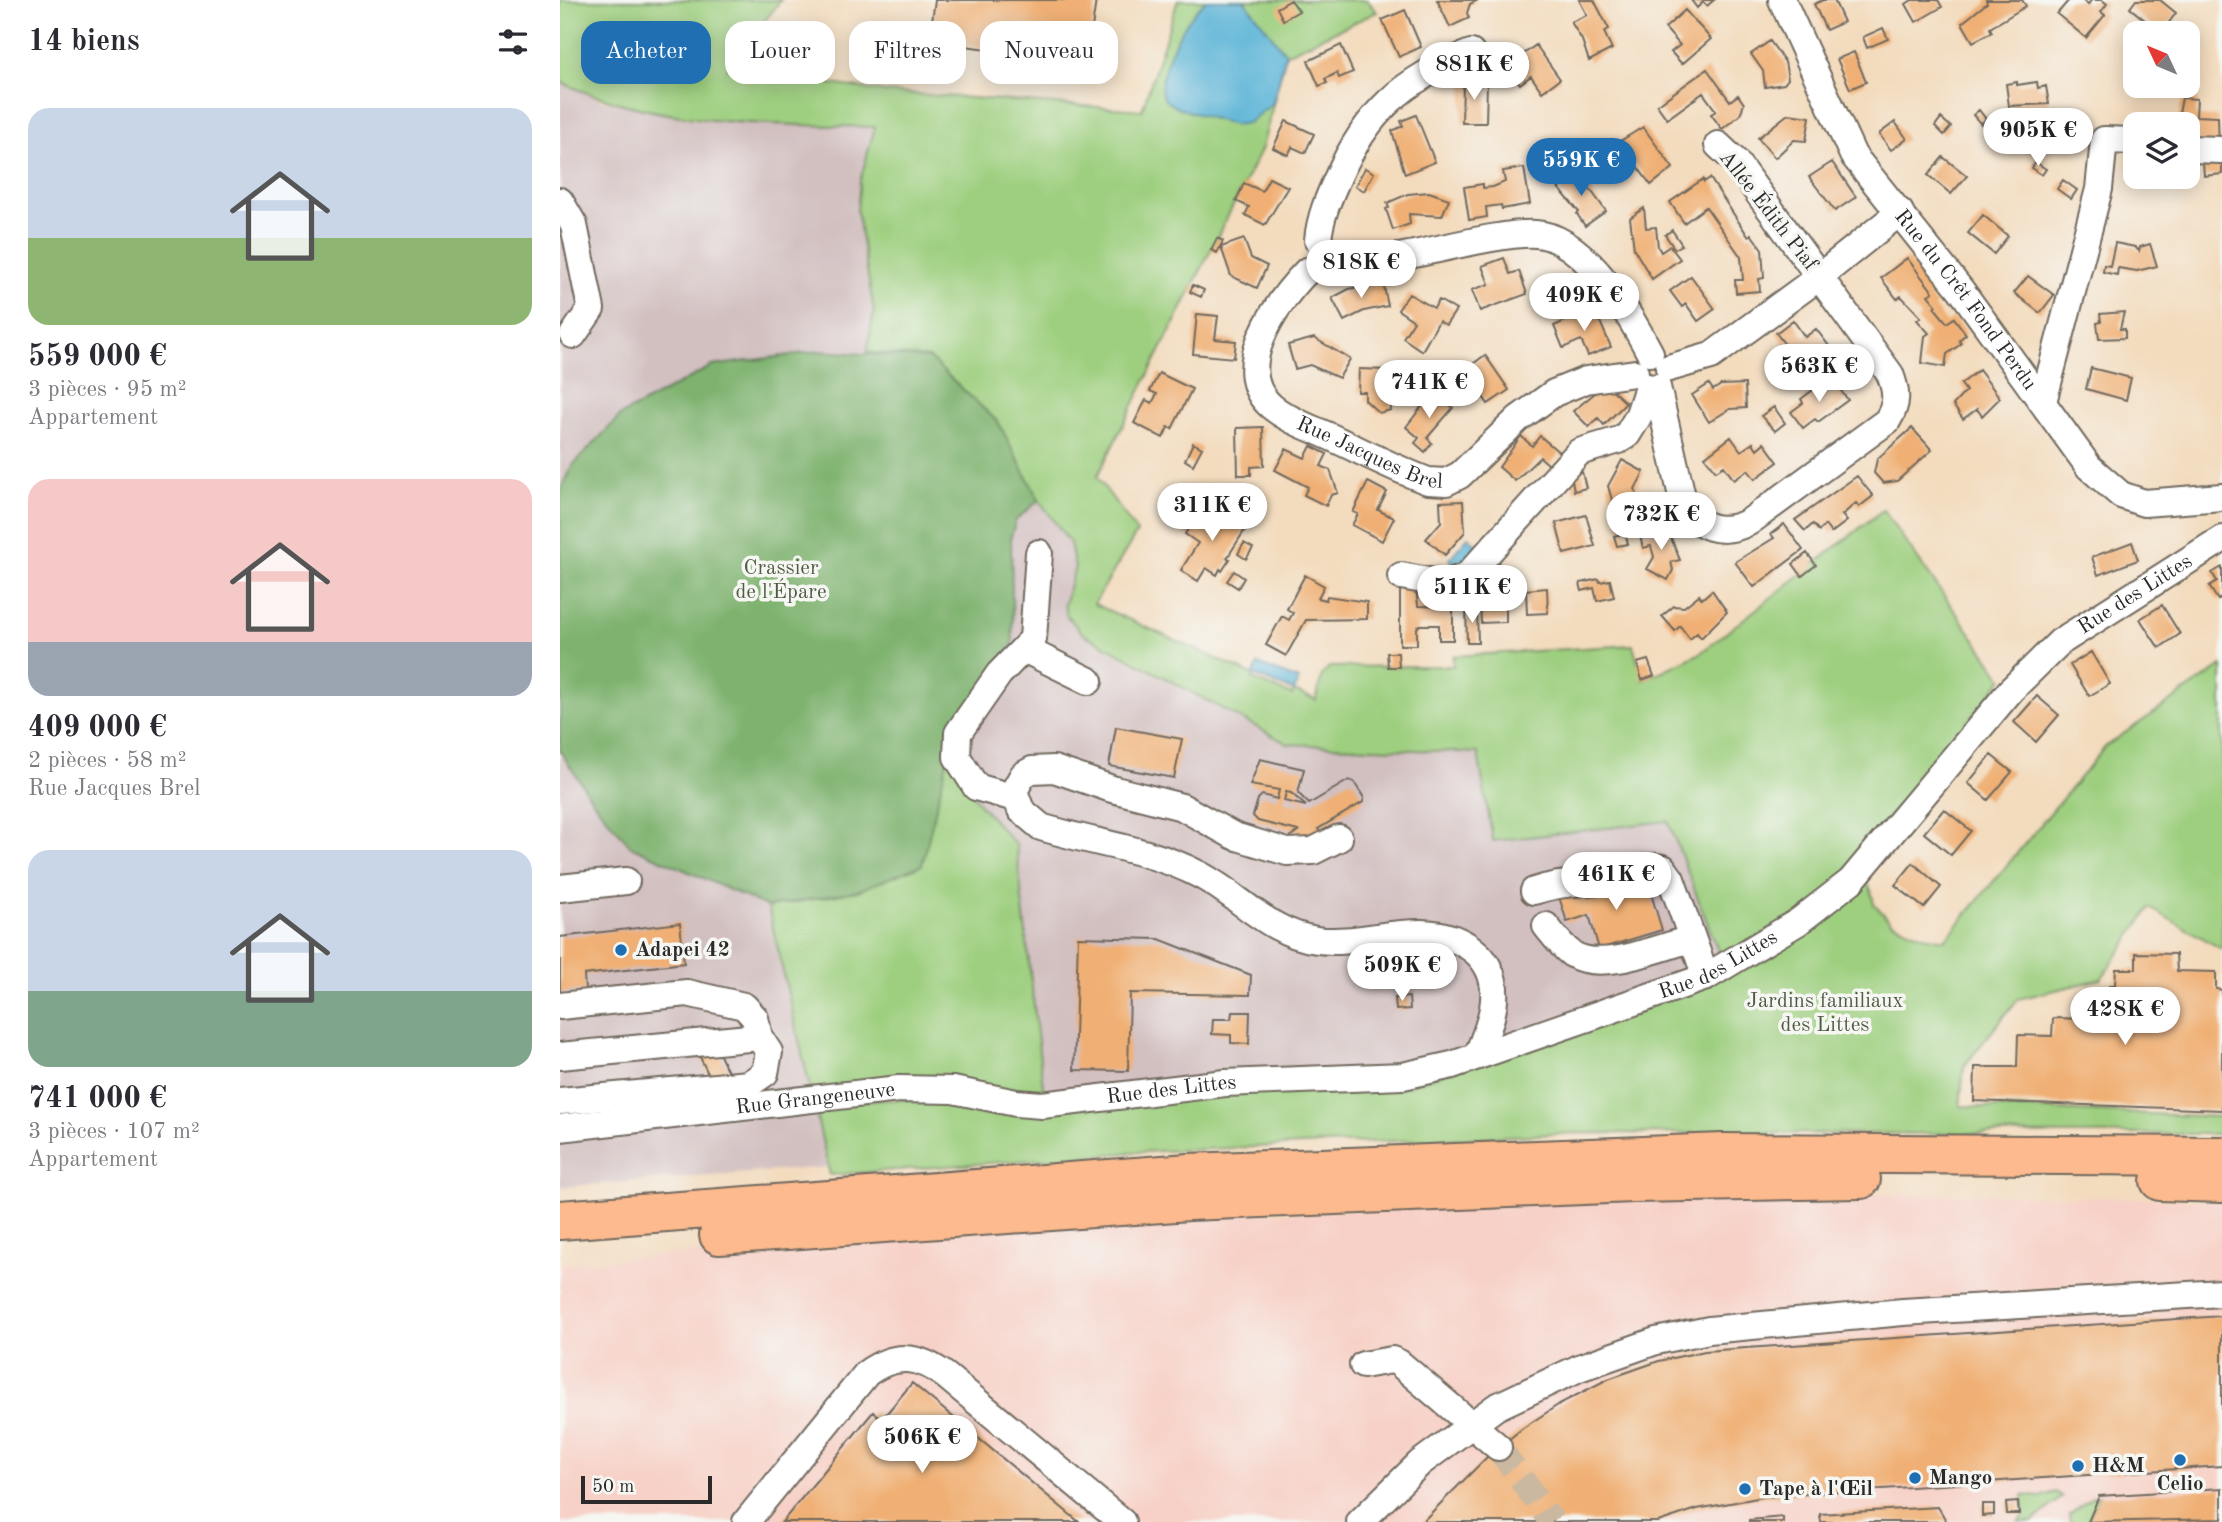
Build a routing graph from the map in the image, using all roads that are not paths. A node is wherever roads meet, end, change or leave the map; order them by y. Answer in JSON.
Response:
{"nodes":[{"id":1,"x":1782,"y":0,"type":"edge"},
{"id":2,"x":1471,"y":53,"type":"dead end"},
{"id":3,"x":2123,"y":141,"type":"edge"},
{"id":4,"x":1718,"y":145,"type":"dead end"},
{"id":5,"x":2200,"y":149,"type":"edge"},
{"id":6,"x":2222,"y":150,"type":"edge"},
{"id":7,"x":560,"y":201,"type":"edge"},
{"id":8,"x":1900,"y":212,"type":"junction"},
{"id":9,"x":1326,"y":250,"type":"junction"},
{"id":10,"x":1819,"y":277,"type":"junction"},
{"id":11,"x":573,"y":335,"type":"dead end"},
{"id":12,"x":1652,"y":374,"type":"junction"},
{"id":13,"x":2043,"y":402,"type":"junction"},
{"id":14,"x":2222,"y":498,"type":"edge"},
{"id":15,"x":2222,"y":539,"type":"edge"},
{"id":16,"x":1039,"y":553,"type":"dead end"},
{"id":17,"x":1401,"y":576,"type":"dead end"},
{"id":18,"x":1024,"y":649,"type":"junction"},
{"id":19,"x":1089,"y":681,"type":"dead end"},
{"id":20,"x":1015,"y":799,"type":"junction"},
{"id":21,"x":1339,"y":838,"type":"dead end"},
{"id":22,"x":626,"y":881,"type":"dead end"},
{"id":23,"x":560,"y":888,"type":"edge"},
{"id":24,"x":1534,"y":891,"type":"dead end"},
{"id":25,"x":1546,"y":926,"type":"dead end"},
{"id":26,"x":1691,"y":939,"type":"junction"},
{"id":27,"x":1706,"y":977,"type":"junction"},
{"id":28,"x":560,"y":1006,"type":"edge"},
{"id":29,"x":759,"y":1037,"type":"junction"},
{"id":30,"x":560,"y":1056,"type":"edge"},
{"id":31,"x":1477,"y":1056,"type":"junction"},
{"id":32,"x":560,"y":1101,"type":"edge"},
{"id":33,"x":1069,"y":1101,"type":"joint"},
{"id":34,"x":560,"y":1128,"type":"edge"},
{"id":35,"x":2222,"y":1156,"type":"edge"},
{"id":36,"x":2222,"y":1183,"type":"edge"},
{"id":37,"x":560,"y":1220,"type":"edge"},
{"id":38,"x":560,"y":1247,"type":"edge"},
{"id":39,"x":2222,"y":1293,"type":"edge"},
{"id":40,"x":1363,"y":1365,"type":"dead end"},
{"id":41,"x":1472,"y":1424,"type":"junction"},
{"id":42,"x":1498,"y":1447,"type":"tunnel mouth"},
{"id":43,"x":746,"y":1522,"type":"edge"},
{"id":44,"x":1122,"y":1522,"type":"edge"},
{"id":45,"x":1360,"y":1522,"type":"edge"}],
"edges":[{"from":1,"to":8,"type":"street","name":"Rue du Crêt Fond Perdu"},
{"from":2,"to":9,"type":"street"},
{"from":3,"to":13,"type":"street"},
{"from":4,"to":10,"type":"street","name":"Allée Édith Piaf"},
{"from":5,"to":6,"type":"street"},
{"from":7,"to":11,"type":"street"},
{"from":8,"to":10,"type":"street","name":"Rue Jacques Brel"},
{"from":8,"to":13,"type":"street","name":"Rue du Crêt Fond Perdu"},
{"from":9,"to":12,"type":"street"},
{"from":9,"to":12,"type":"street","name":"Rue Jacques Brel"},
{"from":10,"to":12,"type":"street","name":"Rue Jacques Brel"},
{"from":10,"to":12,"type":"street"},
{"from":12,"to":17,"type":"street"},
{"from":13,"to":14,"type":"street","name":"Rue du Crêt Fond Perdu"},
{"from":15,"to":27,"type":"street","name":"Rue des Littes"},
{"from":16,"to":18,"type":"street"},
{"from":18,"to":19,"type":"street"},
{"from":18,"to":20,"type":"street"},
{"from":20,"to":21,"type":"street"},
{"from":20,"to":31,"type":"street"},
{"from":22,"to":23,"type":"street"},
{"from":24,"to":26,"type":"street"},
{"from":25,"to":26,"type":"street"},
{"from":26,"to":27,"type":"street"},
{"from":27,"to":31,"type":"street","name":"Rue des Littes"},
{"from":28,"to":29,"type":"street"},
{"from":29,"to":30,"type":"street"},
{"from":29,"to":32,"type":"street"},
{"from":31,"to":33,"type":"street","name":"Rue des Littes"},
{"from":33,"to":34,"type":"street","name":"Rue Grangeneuve"},
{"from":35,"to":37,"type":"highway"},
{"from":36,"to":38,"type":"highway"},
{"from":39,"to":41,"type":"street"},
{"from":40,"to":41,"type":"street"},
{"from":41,"to":42,"type":"street"},
{"from":41,"to":45,"type":"street"},
{"from":43,"to":44,"type":"street"}]}
